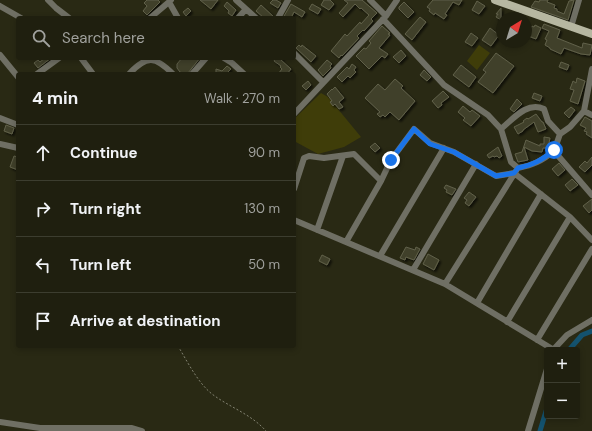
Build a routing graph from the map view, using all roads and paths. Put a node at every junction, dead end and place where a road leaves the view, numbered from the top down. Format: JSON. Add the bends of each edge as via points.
{"nodes":[{"id":1,"x":48,"y":0,"type":"edge"},
{"id":2,"x":236,"y":0,"type":"edge"},
{"id":3,"x":288,"y":0,"type":"edge"},
{"id":4,"x":370,"y":0,"type":"edge"},
{"id":5,"x":397,"y":0,"type":"edge"},
{"id":6,"x":495,"y":0,"type":"edge"},
{"id":7,"x":579,"y":0,"type":"edge"},
{"id":8,"x":170,"y":1,"type":"edge"},
{"id":9,"x":0,"y":6,"type":"edge"},
{"id":10,"x":246,"y":9,"type":"junction"},
{"id":11,"x":18,"y":16,"type":"edge"},
{"id":12,"x":66,"y":16,"type":"edge"},
{"id":13,"x":152,"y":16,"type":"edge"},
{"id":14,"x":177,"y":16,"type":"edge"},
{"id":15,"x":240,"y":16,"type":"edge"},
{"id":16,"x":254,"y":16,"type":"edge"},
{"id":17,"x":279,"y":16,"type":"edge"},
{"id":18,"x":384,"y":18,"type":"junction"},
{"id":19,"x":571,"y":27,"type":"junction"},
{"id":20,"x":592,"y":34,"type":"edge"},
{"id":21,"x":296,"y":55,"type":"edge"},
{"id":22,"x":0,"y":56,"type":"edge"},
{"id":23,"x":56,"y":60,"type":"edge"},
{"id":24,"x":82,"y":60,"type":"edge"},
{"id":25,"x":150,"y":60,"type":"edge"},
{"id":26,"x":150,"y":60,"type":"edge"},
{"id":27,"x":204,"y":60,"type":"edge"},
{"id":28,"x":227,"y":60,"type":"edge"},
{"id":29,"x":592,"y":69,"type":"edge"},
{"id":30,"x":40,"y":72,"type":"edge"},
{"id":31,"x":92,"y":72,"type":"edge"},
{"id":32,"x":131,"y":72,"type":"edge"},
{"id":33,"x":171,"y":72,"type":"edge"},
{"id":34,"x":194,"y":72,"type":"edge"},
{"id":35,"x":242,"y":72,"type":"edge"},
{"id":36,"x":16,"y":75,"type":"edge"},
{"id":37,"x":323,"y":82,"type":"junction"},
{"id":38,"x":584,"y":111,"type":"junction"},
{"id":39,"x":296,"y":112,"type":"edge"},
{"id":40,"x":592,"y":115,"type":"edge"},
{"id":41,"x":0,"y":118,"type":"edge"},
{"id":42,"x":16,"y":124,"type":"edge"},
{"id":43,"x":501,"y":130,"type":"junction"},
{"id":44,"x":560,"y":134,"type":"junction"},
{"id":45,"x":0,"y":144,"type":"edge"},
{"id":46,"x":16,"y":148,"type":"edge"},
{"id":47,"x":444,"y":148,"type":"junction"},
{"id":48,"x":554,"y":150,"type":"junction"},
{"id":49,"x":343,"y":156,"type":"junction"},
{"id":50,"x":476,"y":164,"type":"junction"},
{"id":51,"x":516,"y":170,"type":"junction"},
{"id":52,"x":381,"y":181,"type":"junction"},
{"id":53,"x":296,"y":183,"type":"edge"},
{"id":54,"x":541,"y":194,"type":"junction"},
{"id":55,"x":592,"y":195,"type":"edge"},
{"id":56,"x":570,"y":217,"type":"junction"},
{"id":57,"x":296,"y":221,"type":"edge"},
{"id":58,"x":317,"y":230,"type":"junction"},
{"id":59,"x":592,"y":240,"type":"edge"},
{"id":60,"x":346,"y":242,"type":"junction"},
{"id":61,"x":592,"y":249,"type":"edge"},
{"id":62,"x":380,"y":256,"type":"junction"},
{"id":63,"x":412,"y":270,"type":"junction"},
{"id":64,"x":445,"y":284,"type":"junction"},
{"id":65,"x":477,"y":303,"type":"junction"},
{"id":66,"x":592,"y":320,"type":"edge"},
{"id":67,"x":507,"y":322,"type":"junction"},
{"id":68,"x":538,"y":340,"type":"junction"},
{"id":69,"x":549,"y":347,"type":"edge"},
{"id":70,"x":557,"y":347,"type":"edge"},
{"id":71,"x":179,"y":348,"type":"edge"},
{"id":72,"x":544,"y":379,"type":"edge"},
{"id":73,"x":0,"y":422,"type":"edge"},
{"id":74,"x":142,"y":431,"type":"edge"},
{"id":75,"x":266,"y":431,"type":"edge"},
{"id":76,"x":528,"y":431,"type":"edge"}],
"edges":[{"from":1,"to":12,"type":"street"},
{"from":2,"to":10,"type":"street"},
{"from":3,"to":17,"type":"street"},
{"from":4,"to":18,"type":"street"},
{"from":5,"to":18,"type":"street"},
{"from":6,"to":19,"type":"main road"},
{"from":7,"to":19,"type":"street"},
{"from":8,"to":13,"type":"street"},
{"from":8,"to":14,"type":"street"},
{"from":9,"to":11,"type":"street"},
{"from":10,"to":15,"type":"street"},
{"from":10,"to":16,"type":"street"},
{"from":18,"to":37,"type":"street"},
{"from":18,"to":43,"type":"street","via":[[444,85],[488,115]]},
{"from":19,"to":20,"type":"main road"},
{"from":21,"to":37,"type":"street"},
{"from":22,"to":36,"type":"street"},
{"from":23,"to":30,"type":"street"},
{"from":24,"to":31,"type":"street"},
{"from":25,"to":33,"type":"street","via":[[158,61]]},
{"from":26,"to":32,"type":"street","via":[[142,62]]},
{"from":27,"to":34,"type":"street"},
{"from":28,"to":35,"type":"street"},
{"from":29,"to":38,"type":"street"},
{"from":37,"to":39,"type":"street"},
{"from":38,"to":40,"type":"street"},
{"from":38,"to":44,"type":"street"},
{"from":41,"to":42,"type":"street"},
{"from":43,"to":44,"type":"street","via":[[527,107],[537,106],[544,109],[548,121]]},
{"from":43,"to":51,"type":"street"},
{"from":44,"to":48,"type":"street"},
{"from":45,"to":46,"type":"street"},
{"from":47,"to":50,"type":"street"},
{"from":47,"to":52,"type":"street","via":[[430,144],[414,129],[391,160]]},
{"from":47,"to":62,"type":"street"},
{"from":48,"to":51,"type":"street","via":[[542,161]]},
{"from":48,"to":55,"type":"street"},
{"from":49,"to":52,"type":"street","via":[[354,154]]},
{"from":49,"to":53,"type":"street","via":[[304,158]]},
{"from":49,"to":58,"type":"street"},
{"from":50,"to":51,"type":"street","via":[[496,176]]},
{"from":50,"to":63,"type":"street"},
{"from":51,"to":54,"type":"street"},
{"from":51,"to":64,"type":"street"},
{"from":52,"to":60,"type":"street"},
{"from":54,"to":56,"type":"street"},
{"from":54,"to":65,"type":"street"},
{"from":56,"to":59,"type":"street"},
{"from":56,"to":67,"type":"street"},
{"from":57,"to":58,"type":"street"},
{"from":58,"to":60,"type":"street"},
{"from":60,"to":62,"type":"street"},
{"from":61,"to":68,"type":"street"},
{"from":62,"to":63,"type":"street"},
{"from":63,"to":64,"type":"street"},
{"from":64,"to":65,"type":"street"},
{"from":65,"to":67,"type":"street"},
{"from":66,"to":70,"type":"street","via":[[567,335]]},
{"from":67,"to":68,"type":"street"},
{"from":68,"to":69,"type":"street"},
{"from":71,"to":75,"type":"path","via":[[213,395],[259,423]]},
{"from":72,"to":76,"type":"street"},
{"from":73,"to":74,"type":"street","via":[[40,428],[132,428]]}]}
